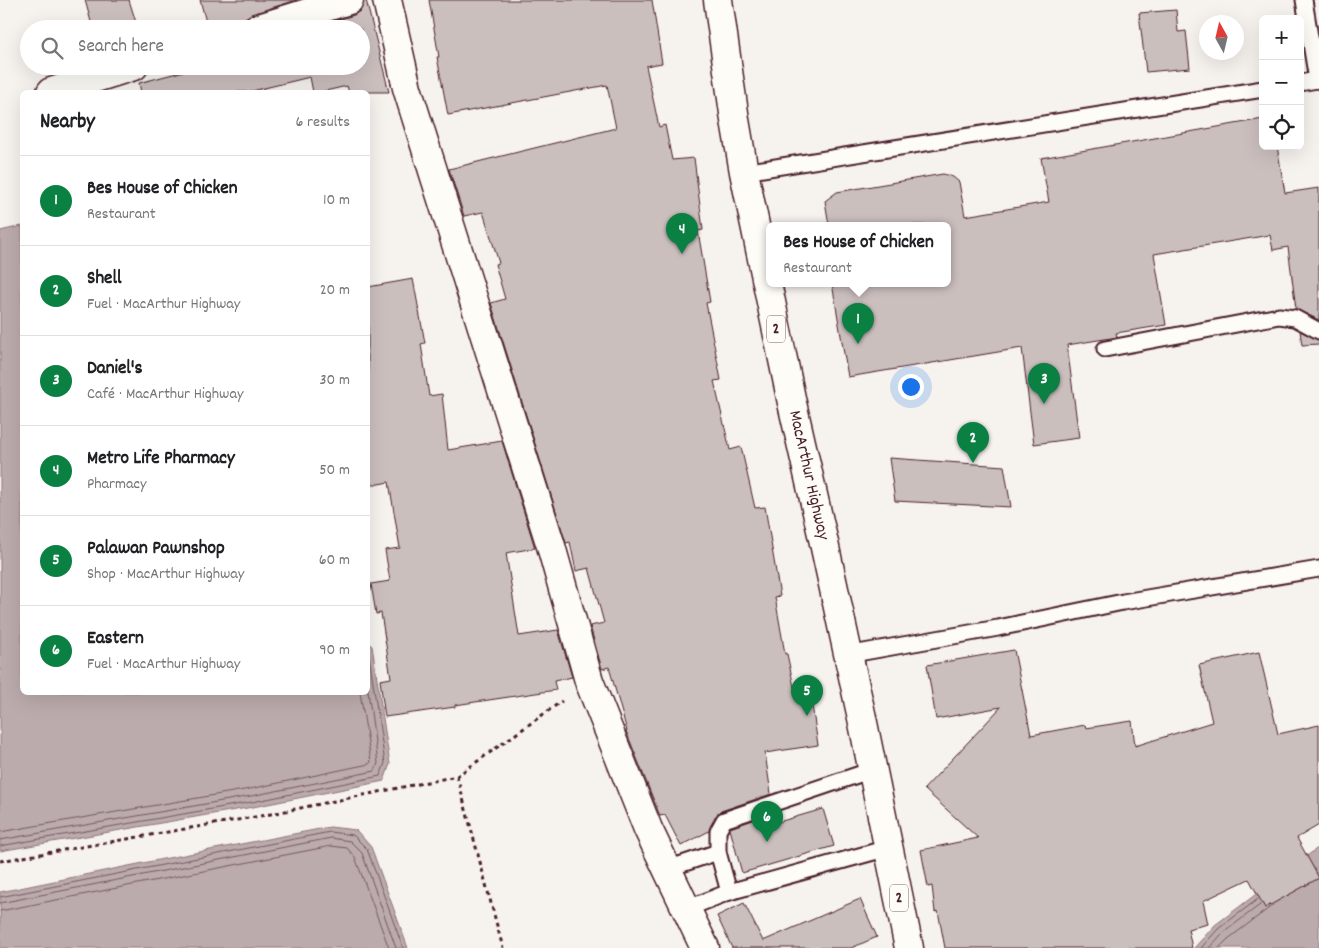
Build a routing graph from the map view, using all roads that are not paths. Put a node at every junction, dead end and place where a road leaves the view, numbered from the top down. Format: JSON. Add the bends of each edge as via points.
{"nodes":[{"id":1,"x":349,"y":0,"type":"edge"},
{"id":2,"x":387,"y":0,"type":"edge"},
{"id":3,"x":718,"y":0,"type":"edge"},
{"id":4,"x":1304,"y":0,"type":"edge"},
{"id":5,"x":285,"y":20,"type":"edge"},
{"id":6,"x":119,"y":75,"type":"edge"},
{"id":7,"x":1318,"y":80,"type":"edge"},
{"id":8,"x":1304,"y":82,"type":"edge"},
{"id":9,"x":102,"y":85,"type":"edge"},
{"id":10,"x":66,"y":90,"type":"edge"},
{"id":11,"x":1259,"y":90,"type":"edge"},
{"id":12,"x":744,"y":172,"type":"junction"},
{"id":13,"x":766,"y":278,"type":"edge"},
{"id":14,"x":768,"y":287,"type":"edge"},
{"id":15,"x":1319,"y":331,"type":"edge"},
{"id":16,"x":1105,"y":349,"type":"dead end"},
{"id":17,"x":1319,"y":569,"type":"edge"},
{"id":18,"x":848,"y":655,"type":"junction"},
{"id":19,"x":872,"y":770,"type":"junction"},
{"id":20,"x":888,"y":848,"type":"junction"},
{"id":21,"x":718,"y":852,"type":"junction"},
{"id":22,"x":667,"y":870,"type":"junction"},
{"id":23,"x":729,"y":892,"type":"junction"},
{"id":24,"x":686,"y":909,"type":"junction"},
{"id":25,"x":705,"y":948,"type":"edge"},
{"id":26,"x":909,"y":948,"type":"edge"}],
"edges":[{"from":1,"to":5,"type":"main road"},
{"from":2,"to":22,"type":"main road","via":[[407,88],[551,546],[589,681]]},
{"from":3,"to":12,"type":"main road","name":"MacArthur Highway","number":"2"},
{"from":4,"to":7,"type":"lane"},
{"from":6,"to":9,"type":"main road"},
{"from":7,"to":8,"type":"lane"},
{"from":9,"to":10,"type":"main road"},
{"from":11,"to":12,"type":"lane"},
{"from":12,"to":13,"type":"main road","name":"MacArthur Highway","number":"2"},
{"from":14,"to":18,"type":"main road","name":"MacArthur Highway","number":"2"},
{"from":15,"to":16,"type":"lane","via":[[1295,318],[1280,316]]},
{"from":17,"to":18,"type":"lane","via":[[1123,602]]},
{"from":18,"to":19,"type":"main road","name":"MacArthur Highway","number":"2"},
{"from":19,"to":20,"type":"main road","name":"MacArthur Highway","number":"2"},
{"from":19,"to":21,"type":"lane","via":[[724,820],[718,831]]},
{"from":20,"to":23,"type":"lane"},
{"from":20,"to":26,"type":"main road","name":"MacArthur Highway","number":"2"},
{"from":21,"to":22,"type":"lane"},
{"from":21,"to":23,"type":"lane"},
{"from":22,"to":24,"type":"main road"},
{"from":23,"to":24,"type":"lane"},
{"from":24,"to":25,"type":"main road"}]}
